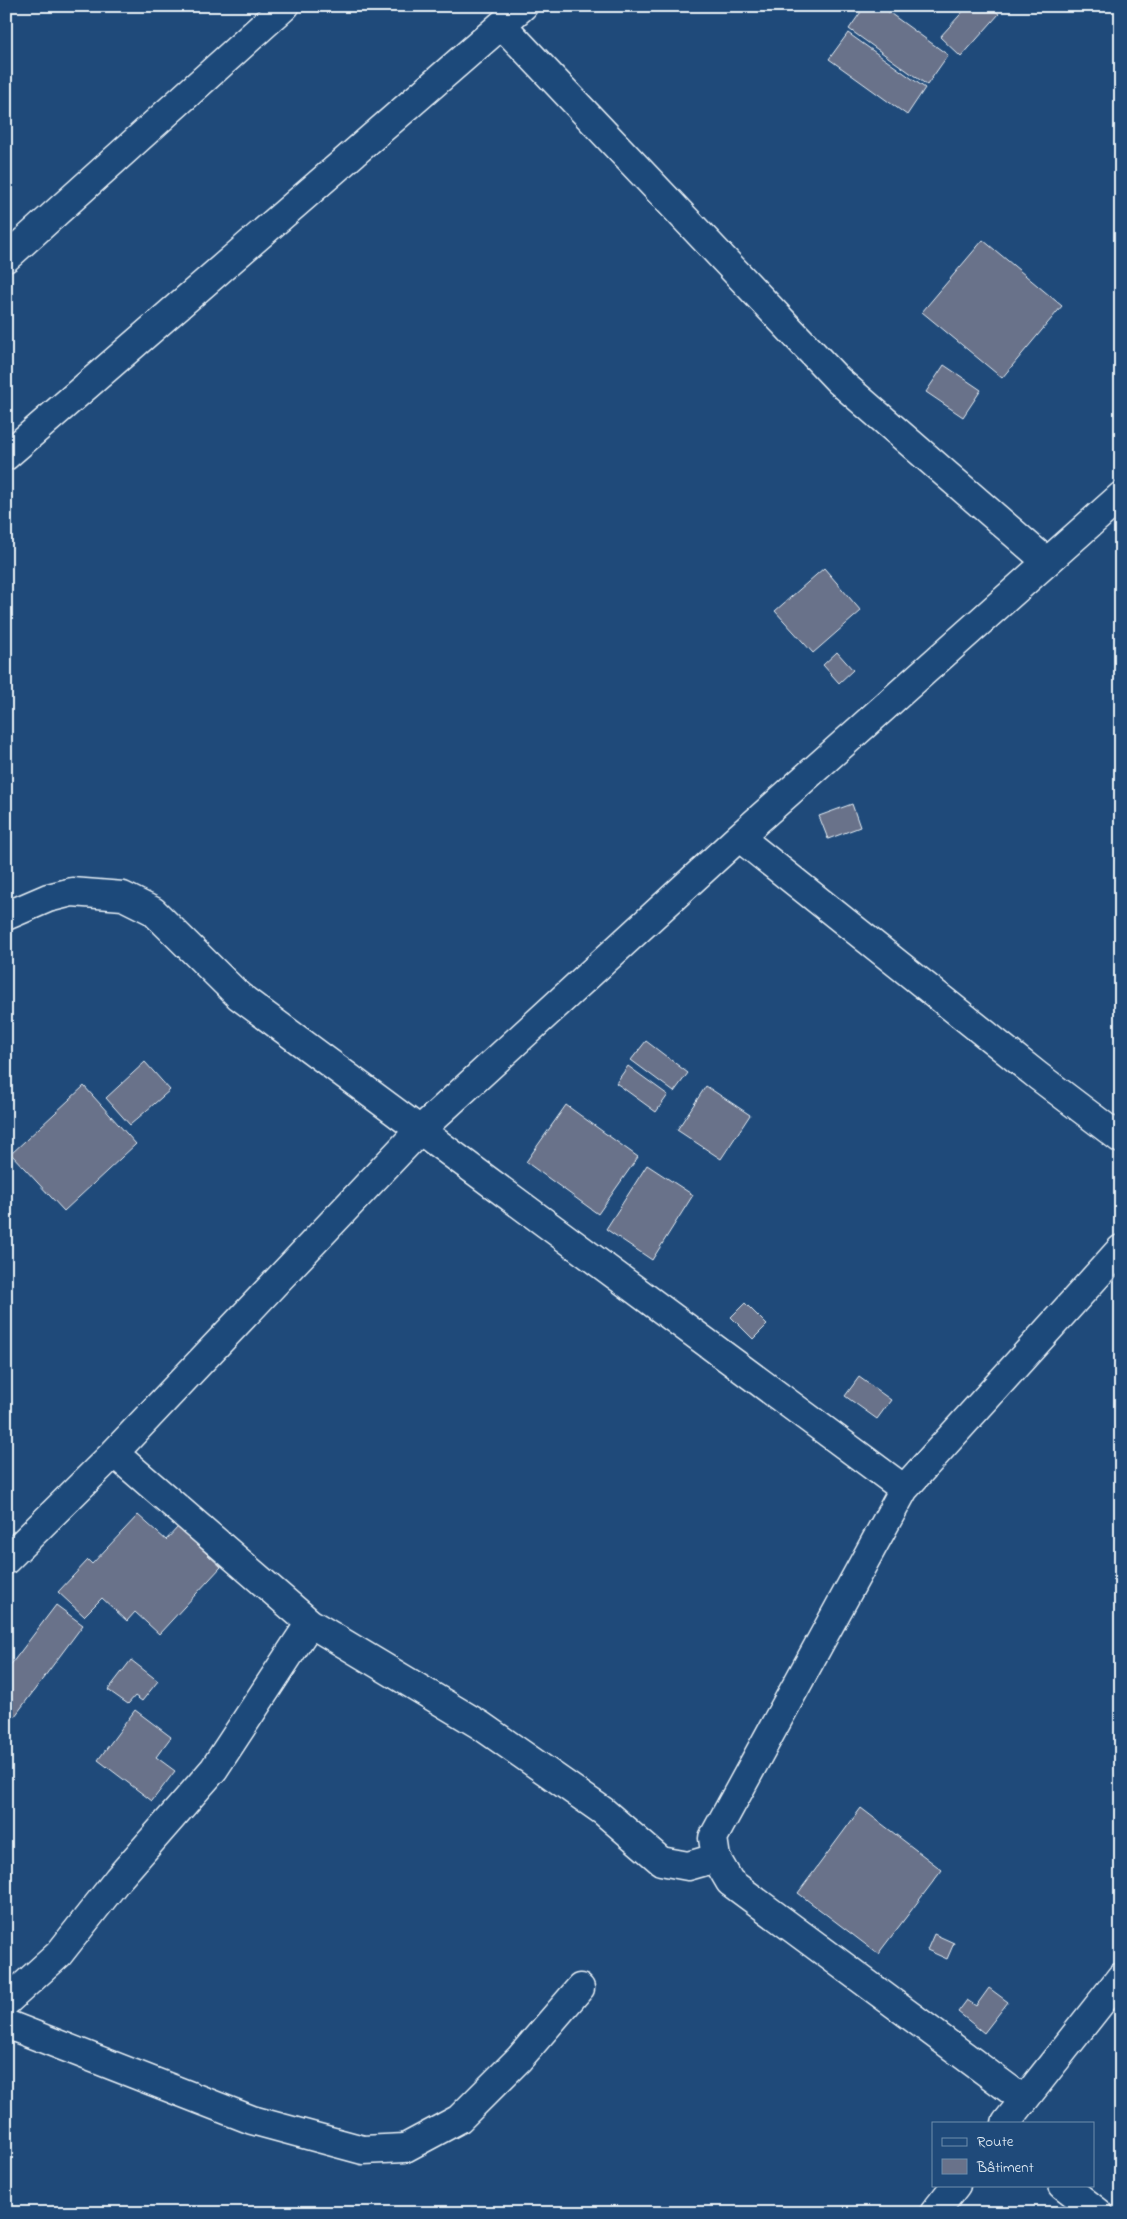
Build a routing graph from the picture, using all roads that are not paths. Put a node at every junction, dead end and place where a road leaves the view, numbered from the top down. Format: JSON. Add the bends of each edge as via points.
{"nodes":[{"id":1,"x":285,"y":6,"type":"edge"},
{"id":2,"x":524,"y":6,"type":"edge"},
{"id":3,"x":502,"y":25,"type":"junction"},
{"id":4,"x":6,"y":258,"type":"edge"},
{"id":5,"x":6,"y":456,"type":"edge"},
{"id":6,"x":1121,"y":496,"type":"edge"},
{"id":7,"x":1047,"y":562,"type":"junction"},
{"id":8,"x":739,"y":837,"type":"junction"},
{"id":9,"x":6,"y":916,"type":"edge"},
{"id":10,"x":419,"y":1131,"type":"junction"},
{"id":11,"x":1121,"y":1139,"type":"edge"},
{"id":12,"x":1121,"y":1249,"type":"edge"},
{"id":13,"x":114,"y":1453,"type":"junction"},
{"id":14,"x":904,"y":1489,"type":"junction"},
{"id":15,"x":6,"y":1560,"type":"edge"},
{"id":16,"x":310,"y":1623,"type":"junction"},
{"id":17,"x":716,"y":1858,"type":"junction"},
{"id":18,"x":1121,"y":1978,"type":"edge"},
{"id":19,"x":580,"y":1988,"type":"dead end"},
{"id":20,"x":6,"y":2002,"type":"edge"},
{"id":21,"x":6,"y":2024,"type":"edge"},
{"id":22,"x":1024,"y":2100,"type":"junction"},
{"id":23,"x":1007,"y":2122,"type":"edge"},
{"id":24,"x":955,"y":2186,"type":"edge"},
{"id":25,"x":1064,"y":2186,"type":"edge"},
{"id":26,"x":934,"y":2213,"type":"edge"},
{"id":27,"x":1099,"y":2213,"type":"edge"}],
"edges":[{"from":1,"to":4,"type":"main road"},
{"from":2,"to":3,"type":"main road"},
{"from":3,"to":5,"type":"main road"},
{"from":3,"to":7,"type":"main road","via":[[838,380]]},
{"from":6,"to":7,"type":"main road"},
{"from":7,"to":8,"type":"main road"},
{"from":8,"to":10,"type":"main road"},
{"from":8,"to":11,"type":"main road"},
{"from":9,"to":10,"type":"main road","via":[[48,898],[72,892],[130,899],[153,911],[239,996]]},
{"from":10,"to":13,"type":"main road"},
{"from":10,"to":14,"type":"main road"},
{"from":12,"to":14,"type":"main road"},
{"from":13,"to":15,"type":"main road"},
{"from":13,"to":16,"type":"main road"},
{"from":14,"to":17,"type":"main road","via":[[713,1838]]},
{"from":16,"to":17,"type":"main road","via":[[480,1725],[604,1811],[662,1861],[688,1866]]},
{"from":16,"to":20,"type":"main road","via":[[214,1769],[118,1879],[59,1954]]},
{"from":17,"to":22,"type":"main road","via":[[730,1882]]},
{"from":18,"to":22,"type":"main road"},
{"from":19,"to":21,"type":"main road","via":[[519,2059],[459,2119],[406,2148],[363,2150],[252,2120]]},
{"from":22,"to":23,"type":"main road"},
{"from":24,"to":26,"type":"main road"},
{"from":25,"to":27,"type":"main road"}]}
